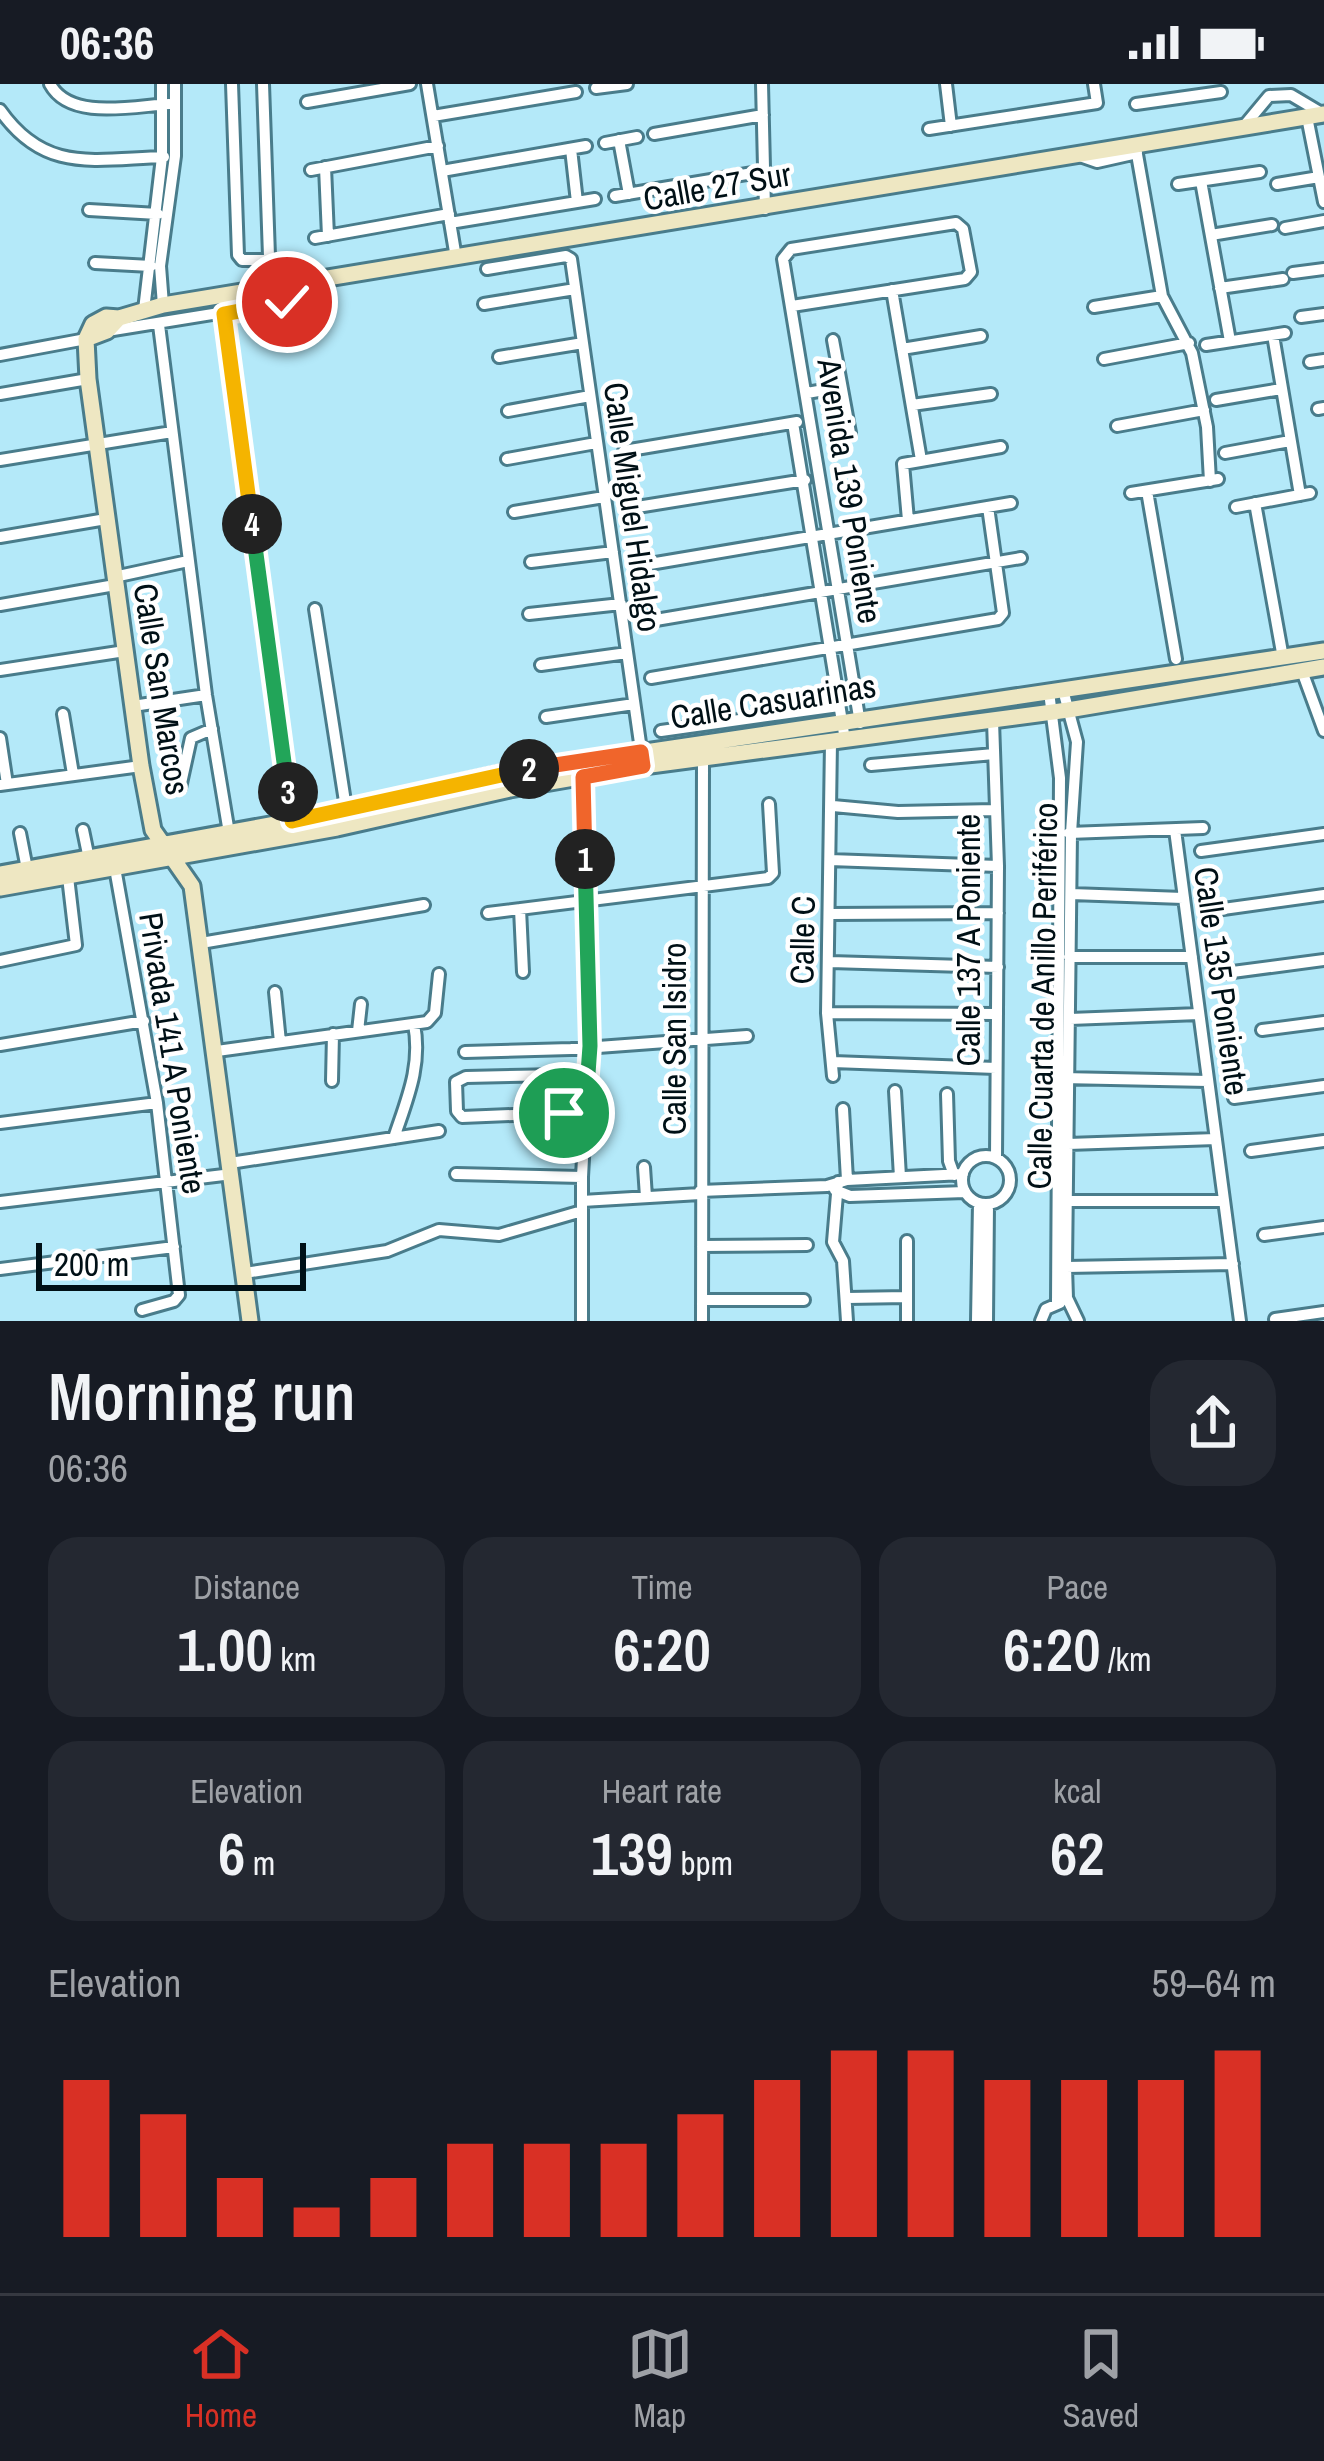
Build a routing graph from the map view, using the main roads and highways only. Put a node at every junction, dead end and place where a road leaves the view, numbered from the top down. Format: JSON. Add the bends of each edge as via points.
{"nodes":[{"id":1,"x":1318,"y":115,"type":"edge"},
{"id":2,"x":119,"y":318,"type":"junction"},
{"id":3,"x":86,"y":339,"type":"junction"},
{"id":4,"x":1324,"y":651,"type":"edge"},
{"id":5,"x":1324,"y":667,"type":"edge"},
{"id":6,"x":642,"y":759,"type":"junction"},
{"id":7,"x":170,"y":852,"type":"junction"},
{"id":8,"x":0,"y":874,"type":"edge"},
{"id":9,"x":0,"y":888,"type":"edge"},
{"id":10,"x":250,"y":1321,"type":"edge"}],
"edges":[{"from":1,"to":2,"type":"main road","name":"Calle 27 Sur"},
{"from":2,"to":3,"type":"main road","name":"Calle 27 Sur"},
{"from":2,"to":3,"type":"main road","name":"Calle 27 Sur","via":[[97,321]]},
{"from":3,"to":7,"type":"main road","name":"Calle San Marcos","via":[[141,766],[153,830]]},
{"from":4,"to":6,"type":"main road","name":"Calle Casuarinas","via":[[847,714]]},
{"from":5,"to":6,"type":"main road","name":"Calle Casuarinas","via":[[993,721]]},
{"from":6,"to":7,"type":"main road","name":"Calle Casuarinas","via":[[583,777]]},
{"from":6,"to":7,"type":"main road","name":"Calle Casuarinas","via":[[510,772]]},
{"from":7,"to":8,"type":"main road"},
{"from":7,"to":9,"type":"main road"},
{"from":7,"to":10,"type":"main road","name":"Calle San Marcos","via":[[193,886]]}]}
